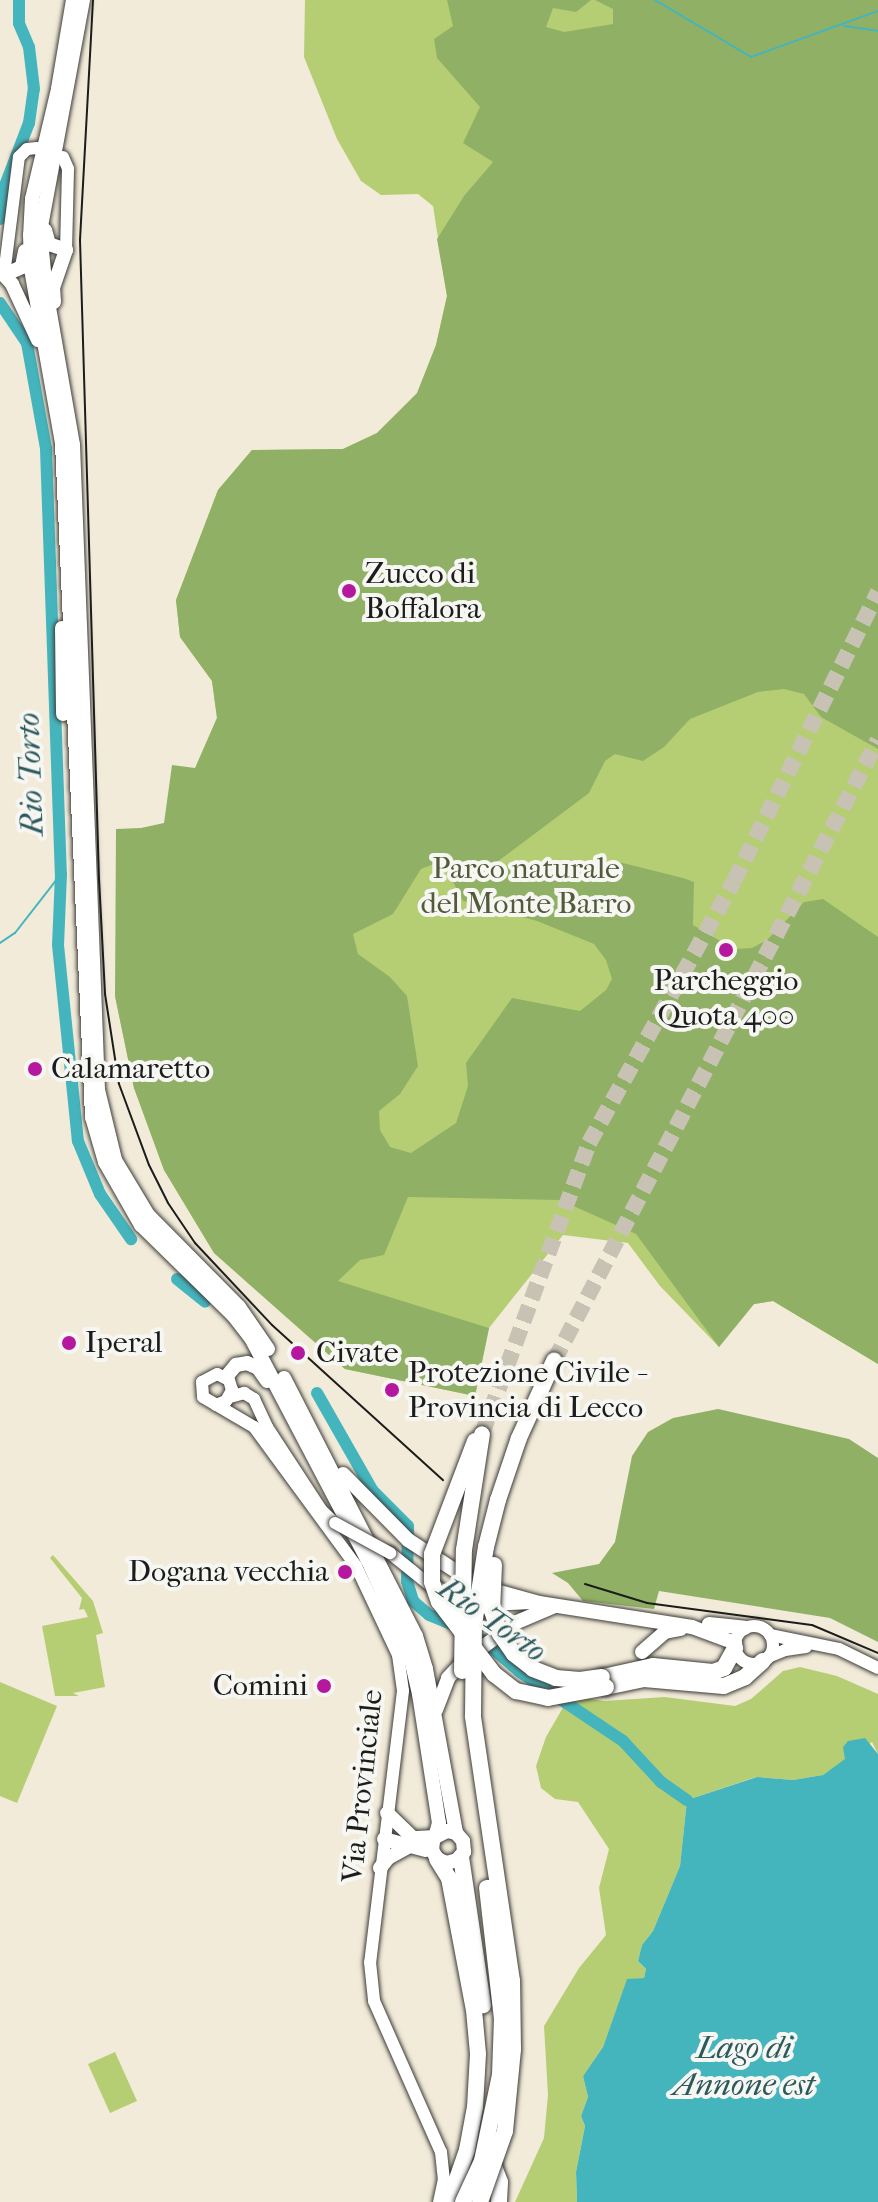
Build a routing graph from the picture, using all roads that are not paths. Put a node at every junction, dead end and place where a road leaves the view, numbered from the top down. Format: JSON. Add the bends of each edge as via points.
{"nodes":[{"id":1,"x":73,"y":0,"type":"edge"},
{"id":2,"x":83,"y":0,"type":"edge"},
{"id":3,"x":37,"y":148,"type":"dead end"},
{"id":4,"x":63,"y":157,"type":"dead end"},
{"id":5,"x":38,"y":201,"type":"junction"},
{"id":6,"x":66,"y":250,"type":"junction"},
{"id":7,"x":2,"y":275,"type":"edge"},
{"id":8,"x":55,"y":367,"type":"junction"},
{"id":9,"x":69,"y":576,"type":"junction"},
{"id":10,"x":63,"y":714,"type":"dead end"},
{"id":11,"x":554,"y":1361,"type":"tunnel mouth"},
{"id":12,"x":228,"y":1379,"type":"junction"},
{"id":13,"x":224,"y":1401,"type":"junction"},
{"id":14,"x":259,"y":1409,"type":"junction"},
{"id":15,"x":519,"y":1438,"type":"junction"},
{"id":16,"x":325,"y":1453,"type":"junction"},
{"id":17,"x":319,"y":1469,"type":"junction"},
{"id":18,"x":472,"y":1603,"type":"junction"},
{"id":19,"x":539,"y":1603,"type":"junction"},
{"id":20,"x":555,"y":1606,"type":"junction"},
{"id":21,"x":592,"y":1611,"type":"junction"},
{"id":22,"x":514,"y":1624,"type":"junction"},
{"id":23,"x":745,"y":1628,"type":"junction"},
{"id":24,"x":710,"y":1631,"type":"junction"},
{"id":25,"x":770,"y":1635,"type":"junction"},
{"id":26,"x":735,"y":1646,"type":"junction"},
{"id":27,"x":839,"y":1649,"type":"junction"},
{"id":28,"x":642,"y":1652,"type":"joint"},
{"id":29,"x":765,"y":1659,"type":"junction"},
{"id":30,"x":878,"y":1668,"type":"edge"},
{"id":31,"x":683,"y":1670,"type":"junction"},
{"id":32,"x":604,"y":1682,"type":"junction"},
{"id":33,"x":435,"y":1715,"type":"junction"},
{"id":34,"x":387,"y":1813,"type":"junction"},
{"id":35,"x":456,"y":1833,"type":"junction"},
{"id":36,"x":435,"y":1837,"type":"junction"},
{"id":37,"x":384,"y":1839,"type":"junction"},
{"id":38,"x":407,"y":1840,"type":"junction"},
{"id":39,"x":436,"y":1856,"type":"junction"},
{"id":40,"x":461,"y":1857,"type":"junction"},
{"id":41,"x":380,"y":1868,"type":"junction"},
{"id":42,"x":439,"y":2202,"type":"edge"},
{"id":43,"x":449,"y":2202,"type":"edge"},
{"id":44,"x":463,"y":2202,"type":"edge"},
{"id":45,"x":480,"y":2202,"type":"edge"},
{"id":46,"x":499,"y":2202,"type":"edge"}],
"edges":[{"from":1,"to":5,"type":"main road"},
{"from":2,"to":5,"type":"main road"},
{"from":3,"to":7,"type":"street","via":[[19,157]]},
{"from":4,"to":6,"type":"street","via":[[68,169]]},
{"from":5,"to":6,"type":"main road","via":[[49,244]]},
{"from":5,"to":7,"type":"main road","via":[[22,267]]},
{"from":5,"to":8,"type":"main road","via":[[31,269]]},
{"from":6,"to":8,"type":"main road","via":[[52,295]]},
{"from":7,"to":8,"type":"main road"},
{"from":8,"to":9,"type":"main road"},
{"from":8,"to":16,"type":"main road","via":[[73,445],[98,1090],[105,1129],[115,1160],[148,1215],[259,1332]]},
{"from":9,"to":10,"type":"main road","via":[[61,634]]},
{"from":9,"to":17,"type":"main road","via":[[89,1090],[96,1132],[105,1162],[141,1225],[251,1338]]},
{"from":11,"to":15,"type":"highway","bridge":true},
{"from":12,"to":13,"type":"street"},
{"from":12,"to":13,"type":"street","via":[[212,1374],[202,1384],[204,1398]]},
{"from":12,"to":14,"type":"street","via":[[252,1389]]},
{"from":12,"to":17,"type":"main road","via":[[240,1363],[256,1366]]},
{"from":13,"to":14,"type":"street","via":[[239,1393],[250,1395]]},
{"from":13,"to":34,"type":"street","name":"Via Provinciale","via":[[254,1427],[345,1550],[398,1655],[403,1691]]},
{"from":14,"to":18,"type":"street","bridge":true,"via":[[317,1504],[335,1523],[390,1553],[427,1583]]},
{"from":15,"to":32,"type":"highway","bridge":true,"via":[[491,1582],[495,1622],[511,1650],[537,1671]]},
{"from":15,"to":45,"type":"highway","bridge":true,"via":[[486,1547],[472,1671],[475,1727],[512,1981],[509,2112]]},
{"from":16,"to":19,"type":"main road","via":[[349,1484],[408,1540],[462,1575]]},
{"from":16,"to":33,"type":"main road","via":[[416,1636]]},
{"from":17,"to":36,"type":"main road","via":[[410,1655],[439,1823]]},
{"from":18,"to":19,"type":"street"},
{"from":18,"to":22,"type":"street"},
{"from":19,"to":20,"type":"main road"},
{"from":20,"to":21,"type":"main road"},
{"from":20,"to":22,"type":"main road"},
{"from":21,"to":23,"type":"main road"},
{"from":21,"to":24,"type":"main road"},
{"from":22,"to":33,"type":"main road","bridge":true,"via":[[456,1669],[441,1692]]},
{"from":23,"to":25,"type":"street","via":[[761,1628]]},
{"from":23,"to":26,"type":"street"},
{"from":24,"to":26,"type":"main road"},
{"from":24,"to":28,"type":"main road","via":[[672,1629]]},
{"from":25,"to":27,"type":"street"},
{"from":25,"to":29,"type":"street","via":[[772,1646]]},
{"from":26,"to":29,"type":"street","via":[[746,1662]]},
{"from":26,"to":31,"type":"highway","via":[[724,1668]]},
{"from":27,"to":29,"type":"street","via":[[796,1647]]},
{"from":27,"to":30,"type":"street"},
{"from":28,"to":31,"type":"highway"},
{"from":29,"to":32,"type":"highway","via":[[745,1677],[724,1686],[644,1679]]},
{"from":31,"to":32,"type":"highway","via":[[653,1666]]},
{"from":32,"to":44,"type":"highway","bridge":true,"via":[[548,1698],[516,1691],[494,1674],[439,1602],[432,1582],[432,1554],[470,1447],[482,1434],[464,1550],[462,1656],[467,1754],[497,1972],[501,2061],[489,2135]]},
{"from":33,"to":35,"type":"main road"},
{"from":34,"to":37,"type":"street","name":"Via Provinciale"},
{"from":34,"to":38,"type":"main road"},
{"from":35,"to":36,"type":"main road"},
{"from":35,"to":40,"type":"main road","via":[[464,1847]]},
{"from":36,"to":38,"type":"main road"},
{"from":36,"to":39,"type":"main road"},
{"from":37,"to":38,"type":"main road"},
{"from":37,"to":41,"type":"street","name":"Via Provinciale"},
{"from":38,"to":39,"type":"main road"},
{"from":38,"to":41,"type":"main road"},
{"from":39,"to":40,"type":"main road","via":[[447,1863]]},
{"from":39,"to":43,"type":"highway","via":[[449,1878],[478,2054],[467,2150]]},
{"from":40,"to":46,"type":"highway","via":[[485,2022],[483,2130],[500,2182]]},
{"from":41,"to":42,"type":"street","name":"Via Provinciale","via":[[370,1962],[374,2001],[441,2152],[444,2179]]}]}
